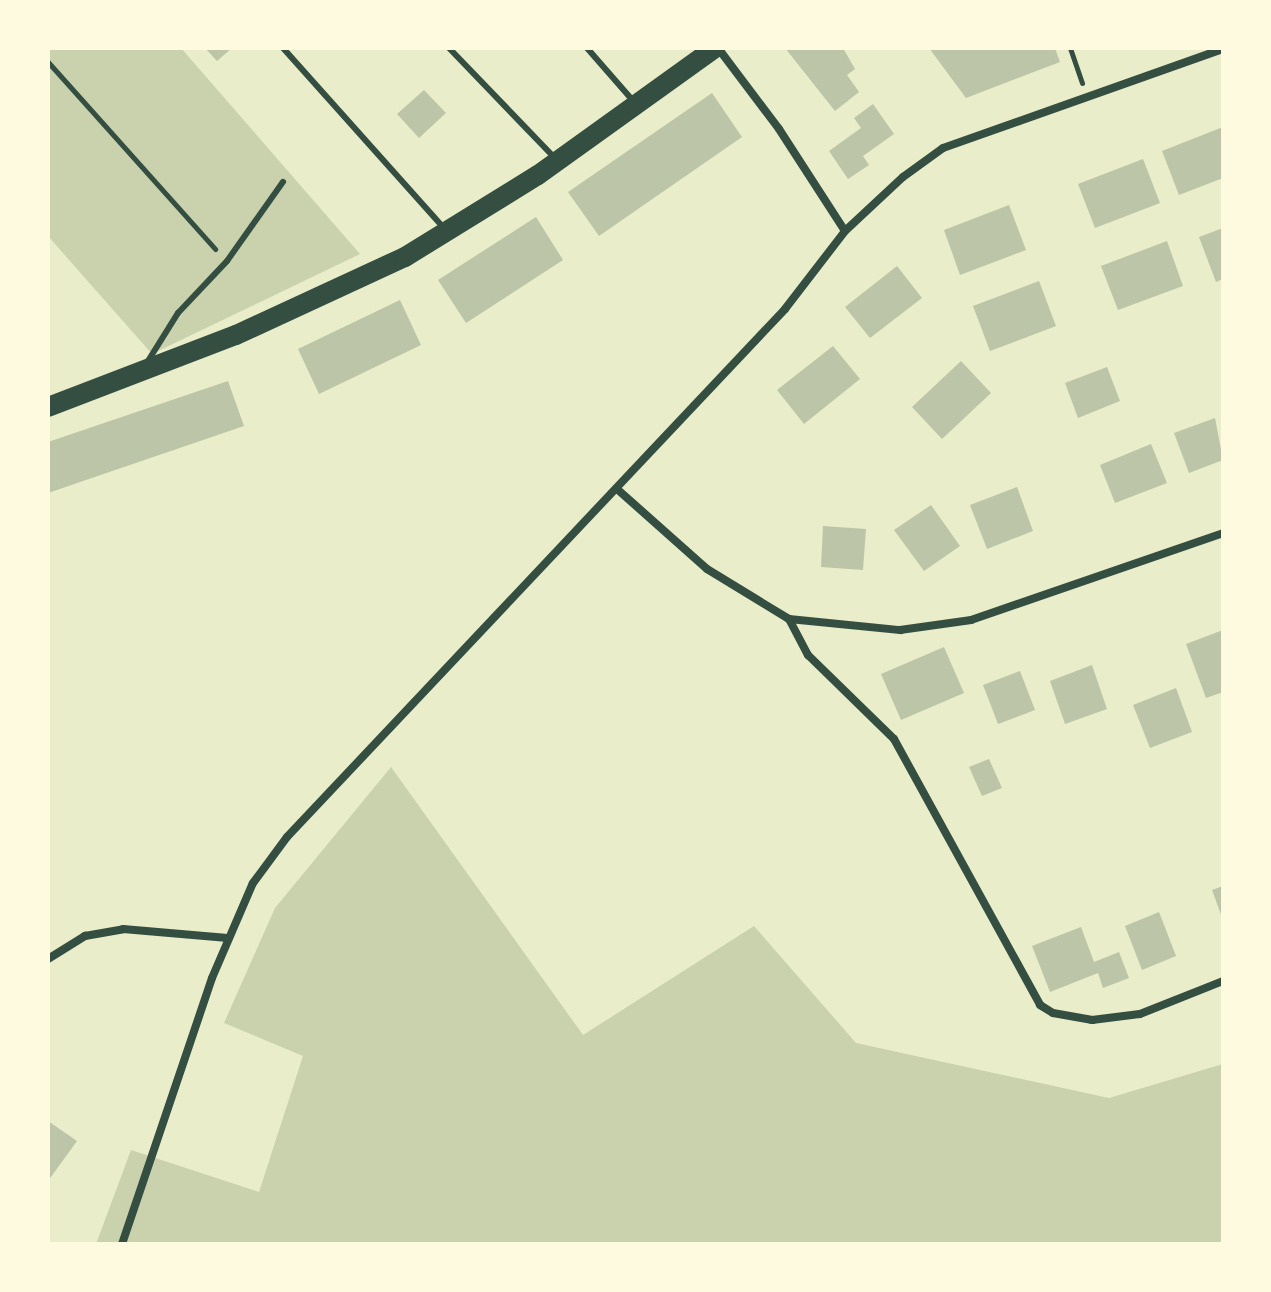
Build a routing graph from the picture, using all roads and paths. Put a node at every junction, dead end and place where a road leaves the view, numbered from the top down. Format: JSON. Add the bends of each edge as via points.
{"nodes":[{"id":1,"x":283,"y":48,"type":"edge"},
{"id":2,"x":449,"y":48,"type":"edge"},
{"id":3,"x":587,"y":48,"type":"edge"},
{"id":4,"x":716,"y":48,"type":"edge"},
{"id":5,"x":1070,"y":48,"type":"edge"},
{"id":6,"x":1223,"y":49,"type":"edge"},
{"id":7,"x":48,"y":62,"type":"edge"},
{"id":8,"x":1086,"y":95,"type":"junction"},
{"id":9,"x":637,"y":105,"type":"junction"},
{"id":10,"x":558,"y":161,"type":"junction"},
{"id":11,"x":283,"y":182,"type":"dead end"},
{"id":12,"x":447,"y":231,"type":"junction"},
{"id":13,"x":845,"y":231,"type":"junction"},
{"id":14,"x":227,"y":261,"type":"junction"},
{"id":15,"x":139,"y":375,"type":"junction"},
{"id":16,"x":48,"y":407,"type":"edge"},
{"id":17,"x":617,"y":489,"type":"junction"},
{"id":18,"x":1223,"y":533,"type":"edge"},
{"id":19,"x":789,"y":619,"type":"junction"},
{"id":20,"x":228,"y":938,"type":"junction"},
{"id":21,"x":48,"y":959,"type":"edge"},
{"id":22,"x":1223,"y":981,"type":"edge"},
{"id":23,"x":122,"y":1244,"type":"edge"}],
"edges":[{"from":1,"to":12,"type":"lane"},
{"from":2,"to":10,"type":"lane"},
{"from":3,"to":9,"type":"lane"},
{"from":4,"to":9,"type":"main road"},
{"from":4,"to":13,"type":"street","via":[[779,129]]},
{"from":5,"to":8,"type":"path"},
{"from":6,"to":8,"type":"street"},
{"from":7,"to":14,"type":"path"},
{"from":8,"to":13,"type":"street","via":[[943,148]]},
{"from":9,"to":10,"type":"main road"},
{"from":10,"to":12,"type":"main road"},
{"from":11,"to":14,"type":"lane"},
{"from":12,"to":15,"type":"main road","via":[[319,299]]},
{"from":13,"to":17,"type":"street","via":[[785,309]]},
{"from":14,"to":15,"type":"lane","via":[[178,313]]},
{"from":15,"to":16,"type":"main road"},
{"from":17,"to":19,"type":"street","via":[[707,569]]},
{"from":17,"to":20,"type":"street","via":[[287,837],[253,883]]},
{"from":18,"to":19,"type":"street","via":[[1094,580],[935,628]]},
{"from":19,"to":22,"type":"street","via":[[808,655],[894,739],[1040,1005],[1053,1013],[1092,1020],[1140,1014]]},
{"from":20,"to":21,"type":"street","via":[[123,929],[85,936]]},
{"from":20,"to":23,"type":"street"}]}
